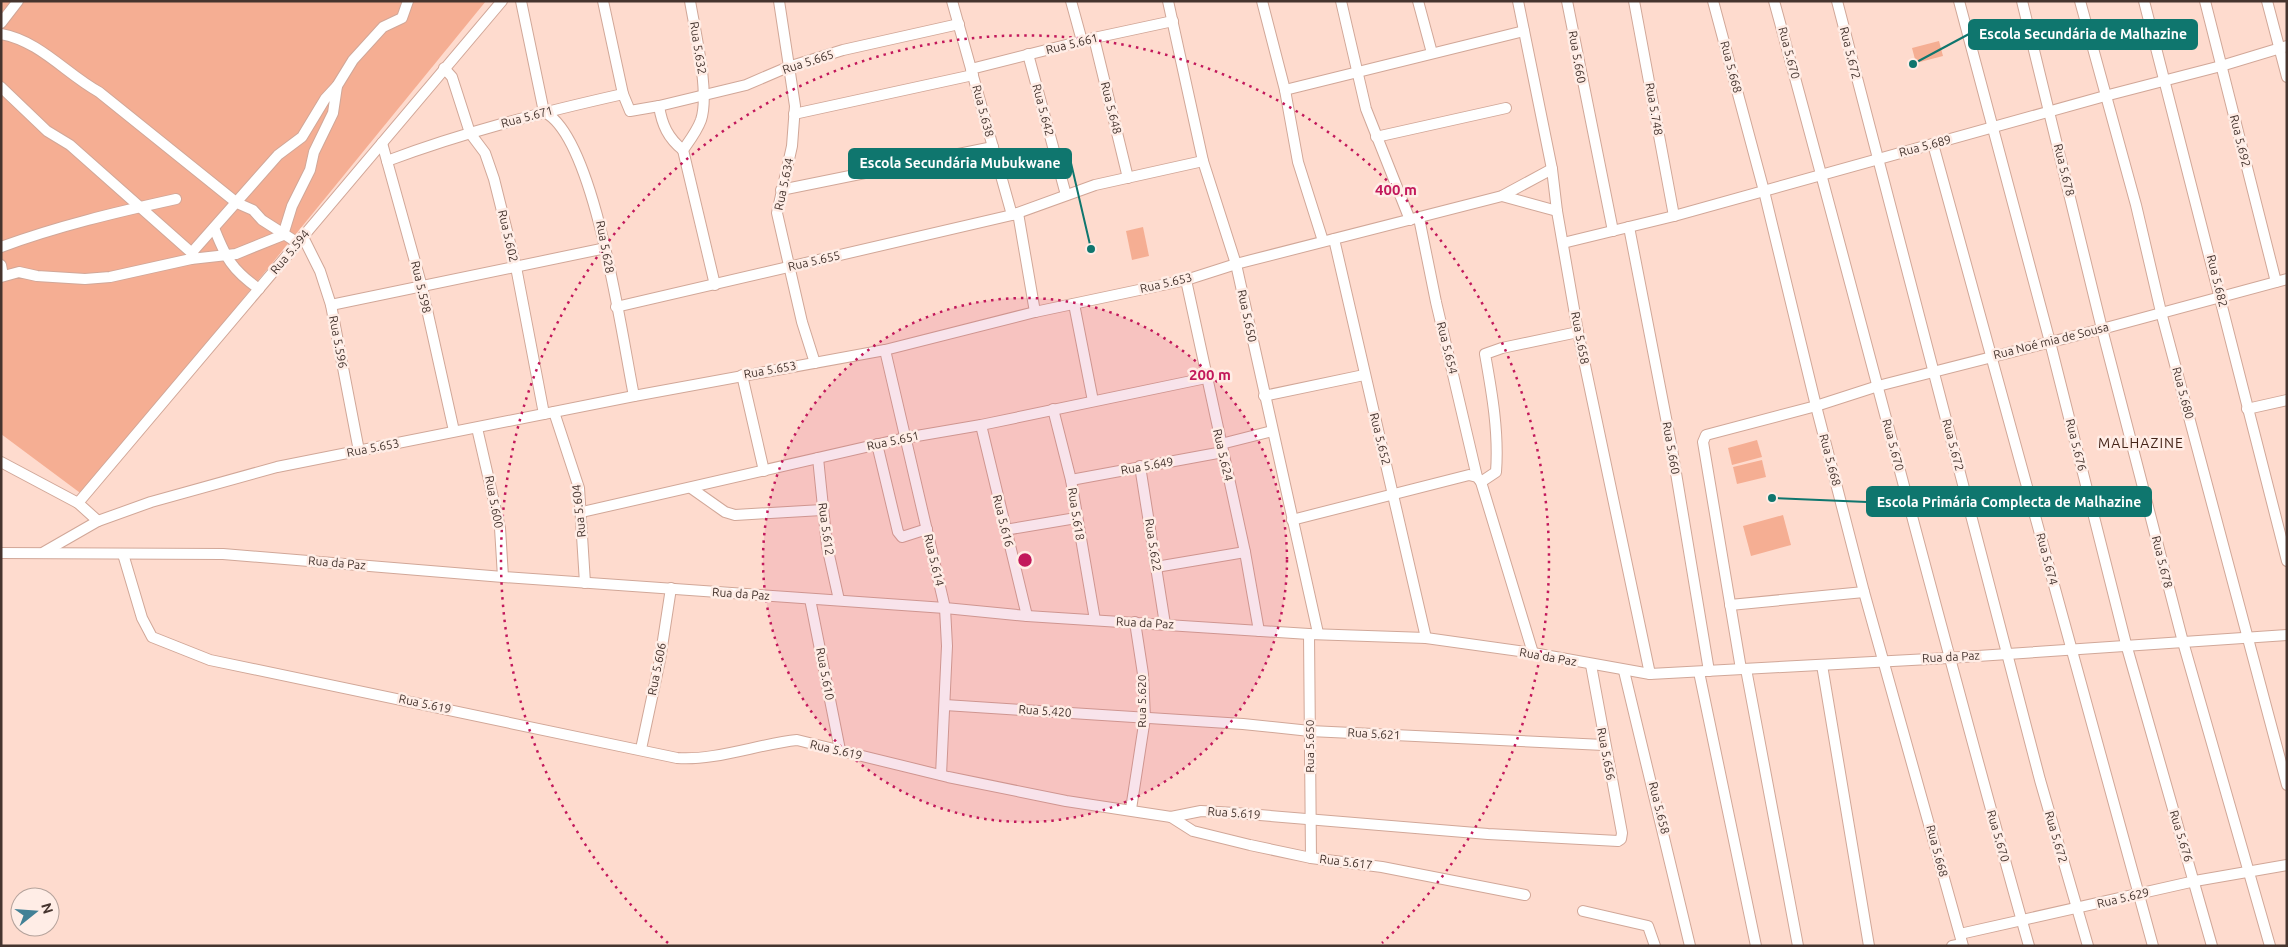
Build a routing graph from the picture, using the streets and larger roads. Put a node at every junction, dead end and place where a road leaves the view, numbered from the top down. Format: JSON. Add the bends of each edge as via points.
{"nodes":[{"id":1,"x":18,"y":1,"type":"edge"},
{"id":2,"x":408,"y":1,"type":"edge"},
{"id":3,"x":502,"y":1,"type":"edge"},
{"id":4,"x":521,"y":1,"type":"edge"},
{"id":5,"x":603,"y":1,"type":"edge"},
{"id":6,"x":690,"y":1,"type":"edge"},
{"id":7,"x":779,"y":1,"type":"edge"},
{"id":8,"x":952,"y":1,"type":"edge"},
{"id":9,"x":1071,"y":1,"type":"edge"},
{"id":10,"x":1168,"y":1,"type":"edge"},
{"id":11,"x":1262,"y":1,"type":"edge"},
{"id":12,"x":1341,"y":1,"type":"edge"},
{"id":13,"x":1418,"y":1,"type":"edge"},
{"id":14,"x":1518,"y":1,"type":"edge"},
{"id":15,"x":1567,"y":1,"type":"edge"},
{"id":16,"x":1634,"y":1,"type":"edge"},
{"id":17,"x":1714,"y":1,"type":"edge"},
{"id":18,"x":1774,"y":1,"type":"edge"},
{"id":19,"x":1837,"y":1,"type":"edge"},
{"id":20,"x":1959,"y":1,"type":"edge"},
{"id":21,"x":2022,"y":1,"type":"edge"},
{"id":22,"x":2080,"y":1,"type":"edge"},
{"id":23,"x":2144,"y":1,"type":"edge"},
{"id":24,"x":2204,"y":1,"type":"edge"},
{"id":25,"x":2267,"y":1,"type":"edge"},
{"id":26,"x":1174,"y":21,"type":"junction"},
{"id":27,"x":1,"y":23,"type":"edge"},
{"id":28,"x":959,"y":24,"type":"junction"},
{"id":29,"x":1524,"y":31,"type":"junction"},
{"id":30,"x":1,"y":34,"type":"edge"},
{"id":31,"x":1094,"y":38,"type":"junction"},
{"id":32,"x":1082,"y":41,"type":"junction"},
{"id":33,"x":2283,"y":46,"type":"edge"},
{"id":34,"x":1432,"y":53,"type":"junction"},
{"id":35,"x":1028,"y":54,"type":"junction"},
{"id":36,"x":2221,"y":66,"type":"junction"},
{"id":37,"x":444,"y":68,"type":"junction"},
{"id":38,"x":788,"y":68,"type":"junction"},
{"id":39,"x":1358,"y":71,"type":"junction"},
{"id":40,"x":972,"y":72,"type":"junction"},
{"id":41,"x":2287,"y":77,"type":"edge"},
{"id":42,"x":2166,"y":80,"type":"junction"},
{"id":43,"x":337,"y":86,"type":"junction"},
{"id":44,"x":1,"y":87,"type":"edge"},
{"id":45,"x":1285,"y":90,"type":"junction"},
{"id":46,"x":623,"y":94,"type":"junction"},
{"id":47,"x":702,"y":96,"type":"junction"},
{"id":48,"x":2105,"y":96,"type":"junction"},
{"id":49,"x":659,"y":106,"type":"junction"},
{"id":50,"x":1506,"y":108,"type":"dead end"},
{"id":51,"x":544,"y":112,"type":"junction"},
{"id":52,"x":2050,"y":113,"type":"junction"},
{"id":53,"x":794,"y":114,"type":"junction"},
{"id":54,"x":1991,"y":128,"type":"junction"},
{"id":55,"x":470,"y":132,"type":"junction"},
{"id":56,"x":1376,"y":137,"type":"junction"},
{"id":57,"x":382,"y":143,"type":"junction"},
{"id":58,"x":1933,"y":144,"type":"junction"},
{"id":59,"x":993,"y":147,"type":"junction"},
{"id":60,"x":683,"y":150,"type":"junction"},
{"id":61,"x":1878,"y":159,"type":"junction"},
{"id":62,"x":387,"y":161,"type":"junction"},
{"id":63,"x":1203,"y":161,"type":"junction"},
{"id":64,"x":1552,"y":169,"type":"junction"},
{"id":65,"x":1822,"y":175,"type":"junction"},
{"id":66,"x":1128,"y":178,"type":"junction"},
{"id":67,"x":781,"y":190,"type":"junction"},
{"id":68,"x":1764,"y":191,"type":"junction"},
{"id":69,"x":1066,"y":195,"type":"junction"},
{"id":70,"x":1502,"y":196,"type":"junction"},
{"id":71,"x":176,"y":199,"type":"dead end"},
{"id":72,"x":237,"y":203,"type":"junction"},
{"id":73,"x":140,"y":207,"type":"junction"},
{"id":74,"x":1557,"y":211,"type":"junction"},
{"id":75,"x":1015,"y":214,"type":"junction"},
{"id":76,"x":1674,"y":216,"type":"junction"},
{"id":77,"x":1414,"y":219,"type":"junction"},
{"id":78,"x":1629,"y":227,"type":"junction"},
{"id":79,"x":214,"y":228,"type":"junction"},
{"id":80,"x":1613,"y":230,"type":"junction"},
{"id":81,"x":283,"y":235,"type":"junction"},
{"id":82,"x":300,"y":240,"type":"junction"},
{"id":83,"x":1329,"y":240,"type":"junction"},
{"id":84,"x":1562,"y":242,"type":"junction"},
{"id":85,"x":1,"y":247,"type":"edge"},
{"id":86,"x":606,"y":248,"type":"junction"},
{"id":87,"x":224,"y":254,"type":"junction"},
{"id":88,"x":192,"y":257,"type":"junction"},
{"id":89,"x":1236,"y":264,"type":"junction"},
{"id":90,"x":1,"y":265,"type":"edge"},
{"id":91,"x":789,"y":266,"type":"junction"},
{"id":92,"x":516,"y":267,"type":"junction"},
{"id":93,"x":2,"y":276,"type":"edge"},
{"id":94,"x":2287,"y":279,"type":"edge"},
{"id":95,"x":1186,"y":280,"type":"junction"},
{"id":96,"x":2276,"y":282,"type":"junction"},
{"id":97,"x":716,"y":285,"type":"junction"},
{"id":98,"x":422,"y":287,"type":"junction"},
{"id":99,"x":259,"y":289,"type":"junction"},
{"id":100,"x":2221,"y":296,"type":"junction"},
{"id":101,"x":1074,"y":304,"type":"junction"},
{"id":102,"x":331,"y":305,"type":"junction"},
{"id":103,"x":616,"y":307,"type":"junction"},
{"id":104,"x":1035,"y":312,"type":"junction"},
{"id":105,"x":2162,"y":312,"type":"junction"},
{"id":106,"x":2102,"y":329,"type":"junction"},
{"id":107,"x":1578,"y":332,"type":"junction"},
{"id":108,"x":2050,"y":342,"type":"junction"},
{"id":109,"x":885,"y":350,"type":"junction"},
{"id":110,"x":1991,"y":355,"type":"junction"},
{"id":111,"x":816,"y":362,"type":"junction"},
{"id":112,"x":1934,"y":372,"type":"junction"},
{"id":113,"x":742,"y":375,"type":"junction"},
{"id":114,"x":1364,"y":375,"type":"junction"},
{"id":115,"x":1206,"y":378,"type":"junction"},
{"id":116,"x":1878,"y":386,"type":"junction"},
{"id":117,"x":634,"y":396,"type":"junction"},
{"id":118,"x":1264,"y":396,"type":"junction"},
{"id":119,"x":1093,"y":400,"type":"junction"},
{"id":120,"x":2287,"y":400,"type":"edge"},
{"id":121,"x":1816,"y":406,"type":"junction"},
{"id":122,"x":1054,"y":409,"type":"junction"},
{"id":123,"x":2247,"y":409,"type":"junction"},
{"id":124,"x":549,"y":413,"type":"junction"},
{"id":125,"x":981,"y":425,"type":"junction"},
{"id":126,"x":477,"y":428,"type":"junction"},
{"id":127,"x":1272,"y":431,"type":"junction"},
{"id":128,"x":454,"y":432,"type":"junction"},
{"id":129,"x":905,"y":438,"type":"junction"},
{"id":130,"x":877,"y":444,"type":"junction"},
{"id":131,"x":1222,"y":448,"type":"junction"},
{"id":132,"x":359,"y":451,"type":"junction"},
{"id":133,"x":818,"y":458,"type":"junction"},
{"id":134,"x":1,"y":462,"type":"edge"},
{"id":135,"x":1140,"y":466,"type":"junction"},
{"id":136,"x":764,"y":471,"type":"junction"},
{"id":137,"x":1476,"y":478,"type":"junction"},
{"id":138,"x":1071,"y":480,"type":"junction"},
{"id":139,"x":691,"y":488,"type":"junction"},
{"id":140,"x":1394,"y":496,"type":"junction"},
{"id":141,"x":78,"y":503,"type":"junction"},
{"id":142,"x":822,"y":510,"type":"junction"},
{"id":143,"x":582,"y":512,"type":"junction"},
{"id":144,"x":1076,"y":518,"type":"junction"},
{"id":145,"x":1292,"y":520,"type":"junction"},
{"id":146,"x":98,"y":521,"type":"junction"},
{"id":147,"x":927,"y":529,"type":"junction"},
{"id":148,"x":1006,"y":530,"type":"junction"},
{"id":149,"x":44,"y":552,"type":"junction"},
{"id":150,"x":1245,"y":552,"type":"junction"},
{"id":151,"x":1,"y":553,"type":"edge"},
{"id":152,"x":123,"y":554,"type":"junction"},
{"id":153,"x":2287,"y":562,"type":"edge"},
{"id":154,"x":1156,"y":567,"type":"junction"},
{"id":155,"x":503,"y":577,"type":"junction"},
{"id":156,"x":585,"y":583,"type":"junction"},
{"id":157,"x":670,"y":588,"type":"junction"},
{"id":158,"x":1864,"y":592,"type":"junction"},
{"id":159,"x":810,"y":599,"type":"junction"},
{"id":160,"x":839,"y":600,"type":"junction"},
{"id":161,"x":1730,"y":605,"type":"junction"},
{"id":162,"x":945,"y":608,"type":"junction"},
{"id":163,"x":1027,"y":616,"type":"junction"},
{"id":164,"x":1095,"y":620,"type":"junction"},
{"id":165,"x":1135,"y":622,"type":"junction"},
{"id":166,"x":1164,"y":624,"type":"junction"},
{"id":167,"x":1259,"y":631,"type":"junction"},
{"id":168,"x":1313,"y":634,"type":"junction"},
{"id":169,"x":2287,"y":635,"type":"edge"},
{"id":170,"x":2246,"y":637,"type":"junction"},
{"id":171,"x":1426,"y":638,"type":"junction"},
{"id":172,"x":2182,"y":642,"type":"junction"},
{"id":173,"x":2126,"y":644,"type":"junction"},
{"id":174,"x":2071,"y":649,"type":"junction"},
{"id":175,"x":1533,"y":653,"type":"junction"},
{"id":176,"x":2008,"y":653,"type":"junction"},
{"id":177,"x":1948,"y":658,"type":"junction"},
{"id":178,"x":1884,"y":660,"type":"junction"},
{"id":179,"x":1591,"y":665,"type":"junction"},
{"id":180,"x":1822,"y":665,"type":"junction"},
{"id":181,"x":1744,"y":669,"type":"junction"},
{"id":182,"x":1624,"y":671,"type":"junction"},
{"id":183,"x":1704,"y":671,"type":"junction"},
{"id":184,"x":1650,"y":674,"type":"junction"},
{"id":185,"x":945,"y":705,"type":"junction"},
{"id":186,"x":1145,"y":718,"type":"junction"},
{"id":187,"x":1310,"y":731,"type":"junction"},
{"id":188,"x":1604,"y":745,"type":"junction"},
{"id":189,"x":642,"y":750,"type":"junction"},
{"id":190,"x":840,"y":750,"type":"junction"},
{"id":191,"x":941,"y":775,"type":"junction"},
{"id":192,"x":2287,"y":785,"type":"edge"},
{"id":193,"x":1131,"y":809,"type":"junction"},
{"id":194,"x":1171,"y":816,"type":"junction"},
{"id":195,"x":1310,"y":819,"type":"junction"},
{"id":196,"x":1618,"y":841,"type":"joint"},
{"id":197,"x":1311,"y":858,"type":"junction"},
{"id":198,"x":2287,"y":865,"type":"edge"},
{"id":199,"x":2249,"y":871,"type":"junction"},
{"id":200,"x":2194,"y":881,"type":"junction"},
{"id":201,"x":2139,"y":895,"type":"junction"},
{"id":202,"x":1525,"y":896,"type":"dead end"},
{"id":203,"x":2077,"y":909,"type":"junction"},
{"id":204,"x":1583,"y":911,"type":"dead end"},
{"id":205,"x":2022,"y":922,"type":"junction"},
{"id":206,"x":1959,"y":942,"type":"edge"},
{"id":207,"x":1655,"y":946,"type":"edge"},
{"id":208,"x":1690,"y":946,"type":"edge"},
{"id":209,"x":1756,"y":946,"type":"edge"},
{"id":210,"x":1798,"y":946,"type":"edge"},
{"id":211,"x":1869,"y":946,"type":"edge"},
{"id":212,"x":2029,"y":946,"type":"edge"},
{"id":213,"x":2088,"y":946,"type":"edge"},
{"id":214,"x":2153,"y":946,"type":"edge"},
{"id":215,"x":2212,"y":946,"type":"edge"},
{"id":216,"x":2270,"y":946,"type":"edge"}],
"edges":[{"from":1,"to":27,"type":"street"},
{"from":2,"to":43,"type":"street","via":[[402,18],[383,27],[353,60]]},
{"from":3,"to":37,"type":"street","name":"Rua 5.594"},
{"from":4,"to":51,"type":"street"},
{"from":5,"to":46,"type":"street"},
{"from":6,"to":47,"type":"street","name":"Rua 5.632","via":[[703,78]]},
{"from":7,"to":38,"type":"street","name":"Rua 5.634"},
{"from":8,"to":28,"type":"street","name":"Rua 5.638"},
{"from":9,"to":32,"type":"street"},
{"from":10,"to":26,"type":"street","name":"Rua 5.650"},
{"from":11,"to":45,"type":"street","name":"Rua 5.652"},
{"from":12,"to":39,"type":"street","name":"Rua 5.654"},
{"from":13,"to":34,"type":"street"},
{"from":14,"to":29,"type":"street","name":"Rua 5.658"},
{"from":15,"to":80,"type":"street","name":"Rua 5.660"},
{"from":16,"to":76,"type":"street","name":"Rua 5.748"},
{"from":17,"to":68,"type":"street","name":"Rua 5.668"},
{"from":18,"to":65,"type":"street","name":"Rua 5.670"},
{"from":19,"to":61,"type":"street","name":"Rua 5.672"},
{"from":20,"to":54,"type":"street","name":"Rua 5.676"},
{"from":21,"to":52,"type":"street","name":"Rua 5.678"},
{"from":22,"to":48,"type":"street","name":"Rua 5.680"},
{"from":23,"to":42,"type":"street","name":"Rua 5.682"},
{"from":24,"to":36,"type":"street","name":"Rua 5.692"},
{"from":25,"to":33,"type":"street"},
{"from":26,"to":31,"type":"street","name":"Rua 5.661"},
{"from":26,"to":63,"type":"street","name":"Rua 5.650"},
{"from":28,"to":38,"type":"street","name":"Rua 5.665","via":[[843,50]]},
{"from":28,"to":40,"type":"street","name":"Rua 5.638"},
{"from":29,"to":34,"type":"street"},
{"from":29,"to":64,"type":"street","name":"Rua 5.658"},
{"from":30,"to":72,"type":"street","via":[[18,37],[36,47],[80,82],[99,92]]},
{"from":31,"to":32,"type":"street","name":"Rua 5.661"},
{"from":31,"to":66,"type":"street","name":"Rua 5.648"},
{"from":32,"to":35,"type":"street","name":"Rua 5.661"},
{"from":33,"to":36,"type":"street","name":"Rua 5.689"},
{"from":33,"to":41,"type":"street"},
{"from":34,"to":39,"type":"street"},
{"from":35,"to":40,"type":"street","name":"Rua 5.661"},
{"from":35,"to":69,"type":"street","name":"Rua 5.642"},
{"from":36,"to":42,"type":"street","name":"Rua 5.689"},
{"from":36,"to":96,"type":"street","name":"Rua 5.692"},
{"from":37,"to":55,"type":"street","name":"Rua 5.602","via":[[452,77]]},
{"from":37,"to":57,"type":"street","name":"Rua 5.594"},
{"from":38,"to":47,"type":"street","name":"Rua 5.665","via":[[746,85]]},
{"from":38,"to":53,"type":"street","name":"Rua 5.634"},
{"from":39,"to":45,"type":"street"},
{"from":39,"to":56,"type":"street","name":"Rua 5.654"},
{"from":40,"to":53,"type":"street","name":"Rua 5.661"},
{"from":40,"to":59,"type":"street","name":"Rua 5.638"},
{"from":42,"to":48,"type":"street","name":"Rua 5.689"},
{"from":42,"to":100,"type":"street","name":"Rua 5.682"},
{"from":43,"to":72,"type":"street","via":[[325,99],[302,137],[278,155]]},
{"from":43,"to":81,"type":"street","via":[[333,113],[314,152],[310,170],[292,206]]},
{"from":44,"to":73,"type":"street","via":[[47,131],[70,145]]},
{"from":45,"to":83,"type":"street","name":"Rua 5.652","via":[[1298,162]]},
{"from":46,"to":49,"type":"street","via":[[630,111]]},
{"from":46,"to":51,"type":"street","name":"Rua 5.671"},
{"from":47,"to":49,"type":"street","name":"Rua 5.665"},
{"from":47,"to":60,"type":"street","name":"Rua 5.632","via":[[701,120]]},
{"from":48,"to":52,"type":"street","name":"Rua 5.689"},
{"from":48,"to":105,"type":"street","name":"Rua 5.680"},
{"from":49,"to":60,"type":"street","via":[[662,124],[672,141]]},
{"from":50,"to":56,"type":"street"},
{"from":51,"to":55,"type":"street","name":"Rua 5.671"},
{"from":51,"to":86,"type":"street","name":"Rua 5.628","via":[[559,123],[571,141],[597,210]]},
{"from":52,"to":54,"type":"street","name":"Rua 5.689"},
{"from":52,"to":106,"type":"street","name":"Rua 5.678"},
{"from":53,"to":67,"type":"street","name":"Rua 5.634","via":[[792,146]]},
{"from":54,"to":58,"type":"street","name":"Rua 5.689"},
{"from":54,"to":108,"type":"street","name":"Rua 5.676"},
{"from":55,"to":62,"type":"street","name":"Rua 5.671"},
{"from":55,"to":92,"type":"street","name":"Rua 5.602","via":[[484,153],[494,179]]},
{"from":56,"to":77,"type":"street","name":"Rua 5.654"},
{"from":57,"to":62,"type":"street","name":"Rua 5.598"},
{"from":57,"to":82,"type":"street","name":"Rua 5.594"},
{"from":58,"to":61,"type":"street","name":"Rua 5.689"},
{"from":58,"to":110,"type":"street","name":"Rua 5.674"},
{"from":59,"to":67,"type":"street"},
{"from":59,"to":75,"type":"street","name":"Rua 5.638"},
{"from":60,"to":97,"type":"street"},
{"from":61,"to":65,"type":"street","name":"Rua 5.689"},
{"from":61,"to":112,"type":"street","name":"Rua 5.672"},
{"from":62,"to":98,"type":"street","name":"Rua 5.598"},
{"from":63,"to":66,"type":"street","name":"Rua 5.655"},
{"from":63,"to":89,"type":"street","name":"Rua 5.650"},
{"from":64,"to":70,"type":"street","name":"Rua 5.653"},
{"from":64,"to":74,"type":"street","name":"Rua 5.658"},
{"from":65,"to":68,"type":"street","name":"Rua 5.689"},
{"from":65,"to":116,"type":"street","name":"Rua 5.670"},
{"from":66,"to":69,"type":"street","name":"Rua 5.655"},
{"from":67,"to":91,"type":"street","name":"Rua 5.634","via":[[777,213]]},
{"from":68,"to":76,"type":"street","name":"Rua 5.689"},
{"from":68,"to":121,"type":"street","name":"Rua 5.668"},
{"from":69,"to":75,"type":"street","name":"Rua 5.655"},
{"from":70,"to":74,"type":"street"},
{"from":70,"to":77,"type":"street","name":"Rua 5.653"},
{"from":71,"to":73,"type":"street"},
{"from":72,"to":79,"type":"street"},
{"from":72,"to":81,"type":"street","via":[[253,210]]},
{"from":73,"to":85,"type":"street"},
{"from":73,"to":88,"type":"street"},
{"from":74,"to":84,"type":"street","name":"Rua 5.658"},
{"from":75,"to":91,"type":"street","name":"Rua 5.655"},
{"from":75,"to":104,"type":"street","name":"Rua 5.638"},
{"from":76,"to":78,"type":"street","name":"Rua 5.689"},
{"from":77,"to":83,"type":"street","name":"Rua 5.653"},
{"from":77,"to":137,"type":"street","name":"Rua 5.654"},
{"from":78,"to":80,"type":"street","name":"Rua 5.689"},
{"from":78,"to":183,"type":"street","name":"Rua 5.660","via":[[1672,449]]},
{"from":79,"to":87,"type":"street"},
{"from":79,"to":88,"type":"street"},
{"from":80,"to":84,"type":"street","name":"Rua 5.689"},
{"from":81,"to":82,"type":"street"},
{"from":81,"to":87,"type":"street","via":[[236,254]]},
{"from":82,"to":99,"type":"street","name":"Rua 5.594"},
{"from":82,"to":102,"type":"street","name":"Rua 5.596","via":[[320,271]]},
{"from":83,"to":89,"type":"street","name":"Rua 5.653"},
{"from":83,"to":114,"type":"street","name":"Rua 5.652"},
{"from":84,"to":107,"type":"street","name":"Rua 5.658"},
{"from":86,"to":92,"type":"street"},
{"from":86,"to":103,"type":"street","name":"Rua 5.628"},
{"from":87,"to":88,"type":"street"},
{"from":87,"to":99,"type":"street","via":[[244,278]]},
{"from":88,"to":93,"type":"street","via":[[110,277],[84,279],[19,272]]},
{"from":89,"to":95,"type":"street","name":"Rua 5.653"},
{"from":89,"to":118,"type":"street","name":"Rua 5.650"},
{"from":90,"to":93,"type":"street"},
{"from":91,"to":97,"type":"street","name":"Rua 5.655"},
{"from":91,"to":111,"type":"street","name":"Rua 5.634","via":[[802,322]]},
{"from":92,"to":98,"type":"street"},
{"from":92,"to":124,"type":"street","name":"Rua 5.602"},
{"from":94,"to":96,"type":"street","name":"Rua Noé mia de Sousa"},
{"from":95,"to":101,"type":"street","name":"Rua 5.653"},
{"from":95,"to":115,"type":"street","name":"Rua 5.624"},
{"from":96,"to":100,"type":"street","name":"Rua Noé mia de Sousa"},
{"from":97,"to":103,"type":"street","name":"Rua 5.655"},
{"from":98,"to":102,"type":"street"},
{"from":98,"to":128,"type":"street","name":"Rua 5.598"},
{"from":99,"to":141,"type":"street","name":"Rua 5.594"},
{"from":100,"to":105,"type":"street","name":"Rua Noé mia de Sousa"},
{"from":100,"to":123,"type":"street","name":"Rua 5.682"},
{"from":101,"to":104,"type":"street","name":"Rua 5.653"},
{"from":101,"to":119,"type":"street"},
{"from":102,"to":132,"type":"street","name":"Rua 5.596"},
{"from":103,"to":117,"type":"street","name":"Rua 5.628"},
{"from":104,"to":109,"type":"street","name":"Rua 5.653"},
{"from":105,"to":106,"type":"street","name":"Rua Noé mia de Sousa"},
{"from":105,"to":170,"type":"street","name":"Rua 5.680"},
{"from":106,"to":108,"type":"street","name":"Rua Noé mia de Sousa"},
{"from":106,"to":172,"type":"street","name":"Rua 5.678"},
{"from":107,"to":137,"type":"street","via":[[1486,354],[1497,453],[1496,472]]},
{"from":107,"to":184,"type":"street","name":"Rua 5.658"},
{"from":108,"to":110,"type":"street","name":"Rua Noé mia de Sousa"},
{"from":108,"to":173,"type":"street","name":"Rua 5.676"},
{"from":109,"to":111,"type":"street","name":"Rua 5.653"},
{"from":109,"to":129,"type":"street","name":"Rua 5.614"},
{"from":110,"to":112,"type":"street","name":"Rua Noé mia de Sousa"},
{"from":110,"to":174,"type":"street","name":"Rua 5.674"},
{"from":111,"to":113,"type":"street","name":"Rua 5.653"},
{"from":112,"to":116,"type":"street","name":"Rua Noé mia de Sousa"},
{"from":112,"to":176,"type":"street","name":"Rua 5.672"},
{"from":113,"to":117,"type":"street","name":"Rua 5.653"},
{"from":113,"to":136,"type":"street"},
{"from":114,"to":118,"type":"street"},
{"from":114,"to":140,"type":"street","name":"Rua 5.652"},
{"from":115,"to":119,"type":"street","name":"Rua 5.651"},
{"from":115,"to":131,"type":"street","name":"Rua 5.624"},
{"from":116,"to":121,"type":"street","name":"Rua Noé mia de Sousa"},
{"from":116,"to":177,"type":"street","name":"Rua 5.670"},
{"from":117,"to":124,"type":"street","name":"Rua 5.653"},
{"from":118,"to":127,"type":"street","name":"Rua 5.650"},
{"from":119,"to":122,"type":"street","name":"Rua 5.651"},
{"from":120,"to":123,"type":"street"},
{"from":121,"to":158,"type":"street","name":"Rua 5.668"},
{"from":121,"to":161,"type":"street","name":"Rua Noé mia de Sousa","via":[[1706,435],[1703,442]]},
{"from":122,"to":125,"type":"street","name":"Rua 5.651"},
{"from":122,"to":138,"type":"street","name":"Rua 5.618"},
{"from":123,"to":153,"type":"street","name":"Rua 5.682"},
{"from":124,"to":126,"type":"street","name":"Rua 5.653"},
{"from":124,"to":143,"type":"street","name":"Rua 5.604","via":[[579,488]]},
{"from":125,"to":129,"type":"street","name":"Rua 5.651"},
{"from":125,"to":148,"type":"street","name":"Rua 5.616"},
{"from":126,"to":128,"type":"street","name":"Rua 5.653"},
{"from":126,"to":155,"type":"street","name":"Rua 5.600","via":[[500,528]]},
{"from":127,"to":131,"type":"street","name":"Rua 5.649"},
{"from":127,"to":145,"type":"street","name":"Rua 5.650"},
{"from":128,"to":132,"type":"street","name":"Rua 5.653"},
{"from":129,"to":130,"type":"street","name":"Rua 5.651"},
{"from":129,"to":147,"type":"street","name":"Rua 5.614"},
{"from":130,"to":133,"type":"street","name":"Rua 5.651"},
{"from":130,"to":147,"type":"street","via":[[898,532],[902,537]]},
{"from":131,"to":135,"type":"street","name":"Rua 5.649"},
{"from":131,"to":150,"type":"street","name":"Rua 5.624"},
{"from":132,"to":146,"type":"street","name":"Rua 5.653","via":[[277,467],[151,502]]},
{"from":133,"to":136,"type":"street","name":"Rua 5.651"},
{"from":133,"to":142,"type":"street","name":"Rua 5.612"},
{"from":134,"to":141,"type":"street"},
{"from":135,"to":138,"type":"street","name":"Rua 5.649"},
{"from":135,"to":154,"type":"street","name":"Rua 5.622"},
{"from":136,"to":139,"type":"street","name":"Rua 5.651"},
{"from":137,"to":140,"type":"street"},
{"from":137,"to":175,"type":"street","name":"Rua 5.654"},
{"from":138,"to":144,"type":"street","name":"Rua 5.618"},
{"from":139,"to":142,"type":"street","via":[[725,512],[735,515]]},
{"from":139,"to":143,"type":"street","name":"Rua 5.651"},
{"from":140,"to":145,"type":"street"},
{"from":140,"to":171,"type":"street","name":"Rua 5.652"},
{"from":141,"to":146,"type":"street"},
{"from":142,"to":160,"type":"street","name":"Rua 5.612","via":[[826,546]]},
{"from":143,"to":156,"type":"street","name":"Rua 5.604"},
{"from":144,"to":148,"type":"street"},
{"from":144,"to":164,"type":"street","name":"Rua 5.618"},
{"from":145,"to":168,"type":"street","name":"Rua 5.650"},
{"from":146,"to":149,"type":"street","name":"Rua 5.653"},
{"from":147,"to":162,"type":"street","name":"Rua 5.614"},
{"from":148,"to":163,"type":"street","name":"Rua 5.616"},
{"from":149,"to":151,"type":"street","name":"Rua da Paz"},
{"from":149,"to":152,"type":"street","name":"Rua da Paz"},
{"from":150,"to":154,"type":"street"},
{"from":150,"to":167,"type":"street","name":"Rua 5.624"},
{"from":152,"to":155,"type":"street","name":"Rua da Paz","via":[[223,554]]},
{"from":152,"to":189,"type":"street","name":"Rua 5.619","via":[[142,618],[152,637],[210,660]]},
{"from":154,"to":166,"type":"street","name":"Rua 5.622"},
{"from":155,"to":156,"type":"street","name":"Rua da Paz"},
{"from":156,"to":157,"type":"street","name":"Rua da Paz"},
{"from":157,"to":159,"type":"street","name":"Rua da Paz"},
{"from":157,"to":189,"type":"street","name":"Rua 5.606"},
{"from":158,"to":161,"type":"street"},
{"from":158,"to":178,"type":"street","name":"Rua 5.668"},
{"from":159,"to":160,"type":"street","name":"Rua da Paz"},
{"from":159,"to":190,"type":"street","name":"Rua 5.610"},
{"from":160,"to":162,"type":"street","name":"Rua da Paz"},
{"from":161,"to":181,"type":"street"},
{"from":162,"to":163,"type":"street","name":"Rua da Paz"},
{"from":162,"to":185,"type":"street","name":"Rua 5.614"},
{"from":163,"to":164,"type":"street","name":"Rua da Paz"},
{"from":164,"to":165,"type":"street","name":"Rua da Paz"},
{"from":165,"to":166,"type":"street","name":"Rua da Paz"},
{"from":165,"to":186,"type":"street","name":"Rua 5.620","via":[[1143,674]]},
{"from":166,"to":167,"type":"street","name":"Rua da Paz"},
{"from":167,"to":168,"type":"street","name":"Rua da Paz"},
{"from":168,"to":171,"type":"street","name":"Rua da Paz"},
{"from":168,"to":187,"type":"street","name":"Rua 5.650"},
{"from":169,"to":170,"type":"street","name":"Rua da Paz"},
{"from":170,"to":172,"type":"street","name":"Rua da Paz"},
{"from":170,"to":192,"type":"street","name":"Rua 5.680"},
{"from":171,"to":175,"type":"street","name":"Rua da Paz"},
{"from":172,"to":173,"type":"street","name":"Rua da Paz"},
{"from":172,"to":199,"type":"street","name":"Rua 5.678"},
{"from":173,"to":174,"type":"street","name":"Rua da Paz"},
{"from":173,"to":200,"type":"street","name":"Rua 5.676"},
{"from":174,"to":176,"type":"street","name":"Rua da Paz"},
{"from":174,"to":201,"type":"street","name":"Rua 5.674"},
{"from":175,"to":179,"type":"street","name":"Rua da Paz"},
{"from":176,"to":177,"type":"street","name":"Rua da Paz"},
{"from":176,"to":203,"type":"street","name":"Rua 5.672"},
{"from":177,"to":178,"type":"street","name":"Rua da Paz"},
{"from":177,"to":205,"type":"street","name":"Rua 5.670"},
{"from":178,"to":180,"type":"street","name":"Rua da Paz"},
{"from":178,"to":206,"type":"street","name":"Rua 5.668"},
{"from":179,"to":182,"type":"street","name":"Rua da Paz"},
{"from":179,"to":188,"type":"street","name":"Rua 5.656"},
{"from":180,"to":181,"type":"street","name":"Rua da Paz"},
{"from":180,"to":211,"type":"street"},
{"from":181,"to":183,"type":"street","name":"Rua da Paz"},
{"from":181,"to":210,"type":"street"},
{"from":182,"to":184,"type":"street","name":"Rua da Paz"},
{"from":182,"to":208,"type":"street","name":"Rua 5.658"},
{"from":183,"to":184,"type":"street","name":"Rua da Paz"},
{"from":183,"to":209,"type":"street","name":"Rua 5.660"},
{"from":185,"to":186,"type":"street","name":"Rua 5.420"},
{"from":185,"to":191,"type":"street","name":"Rua 5.614"},
{"from":186,"to":187,"type":"street","name":"Rua 5.621"},
{"from":186,"to":193,"type":"street","name":"Rua 5.620"},
{"from":187,"to":188,"type":"street","name":"Rua 5.621"},
{"from":187,"to":195,"type":"street","name":"Rua 5.650"},
{"from":188,"to":196,"type":"street","name":"Rua 5.656","via":[[1622,833]]},
{"from":189,"to":190,"type":"street","name":"Rua 5.619","via":[[696,760],[796,740]]},
{"from":190,"to":191,"type":"street","name":"Rua 5.619"},
{"from":191,"to":193,"type":"street","name":"Rua 5.619","via":[[1066,801]]},
{"from":193,"to":194,"type":"street","name":"Rua 5.619"},
{"from":194,"to":195,"type":"street","name":"Rua 5.619","via":[[1201,811]]},
{"from":194,"to":197,"type":"street","name":"Rua 5.617","via":[[1193,831]]},
{"from":195,"to":196,"type":"street","name":"Rua 5.619"},
{"from":195,"to":197,"type":"street","name":"Rua 5.650"},
{"from":197,"to":202,"type":"street","name":"Rua 5.617","via":[[1382,867]]},
{"from":198,"to":199,"type":"street","name":"Rua 5.629"},
{"from":199,"to":200,"type":"street","name":"Rua 5.629"},
{"from":199,"to":216,"type":"street","name":"Rua 5.678"},
{"from":200,"to":201,"type":"street","name":"Rua 5.629"},
{"from":200,"to":215,"type":"street","name":"Rua 5.676"},
{"from":201,"to":203,"type":"street","name":"Rua 5.629"},
{"from":201,"to":214,"type":"street","name":"Rua 5.674"},
{"from":203,"to":205,"type":"street","name":"Rua 5.629"},
{"from":203,"to":213,"type":"street","name":"Rua 5.672"},
{"from":204,"to":207,"type":"street","via":[[1648,926]]},
{"from":205,"to":206,"type":"street","name":"Rua 5.629"},
{"from":205,"to":212,"type":"street","name":"Rua 5.670"}]}
